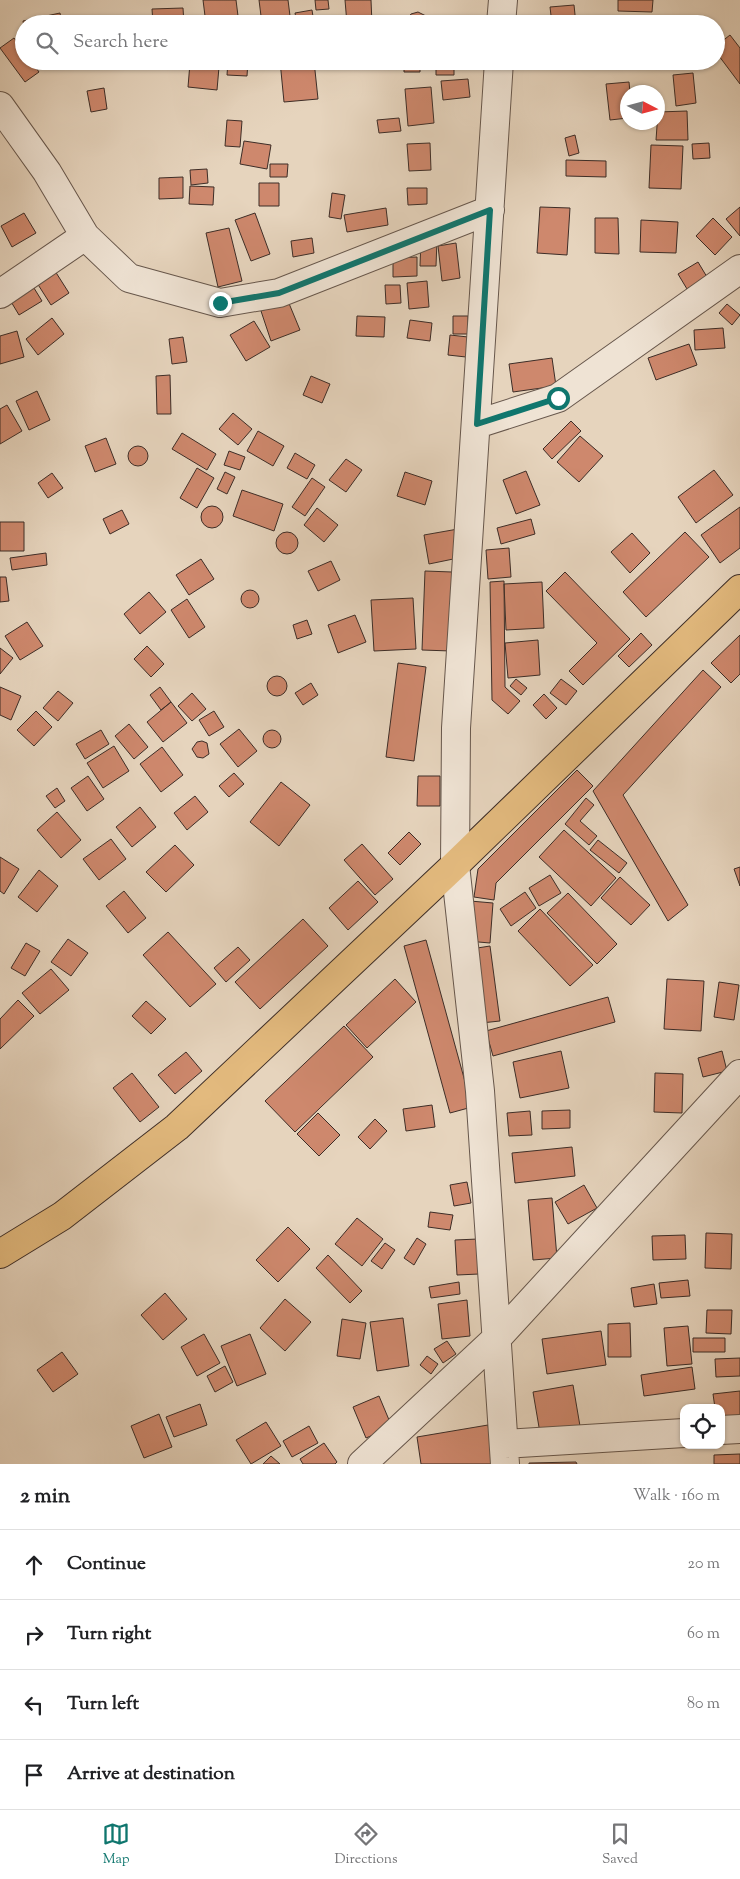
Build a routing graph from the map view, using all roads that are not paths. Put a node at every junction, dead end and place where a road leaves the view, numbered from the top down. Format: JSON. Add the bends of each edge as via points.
{"nodes":[{"id":1,"x":503,"y":0,"type":"edge"},
{"id":2,"x":502,"y":15,"type":"edge"},
{"id":3,"x":498,"y":70,"type":"edge"},
{"id":4,"x":0,"y":106,"type":"edge"},
{"id":5,"x":490,"y":210,"type":"junction"},
{"id":6,"x":85,"y":236,"type":"junction"},
{"id":7,"x":740,"y":269,"type":"edge"},
{"id":8,"x":0,"y":294,"type":"edge"},
{"id":9,"x":477,"y":424,"type":"junction"},
{"id":10,"x":740,"y":589,"type":"edge"},
{"id":11,"x":455,"y":865,"type":"junction"},
{"id":12,"x":740,"y":1074,"type":"edge"},
{"id":13,"x":0,"y":1254,"type":"edge"},
{"id":14,"x":497,"y":1338,"type":"junction"},
{"id":15,"x":740,"y":1429,"type":"edge"},
{"id":16,"x":725,"y":1430,"type":"edge"},
{"id":17,"x":680,"y":1433,"type":"edge"},
{"id":18,"x":504,"y":1454,"type":"edge"},
{"id":19,"x":362,"y":1464,"type":"edge"}],
"edges":[{"from":1,"to":2,"type":"street"},
{"from":3,"to":5,"type":"street"},
{"from":4,"to":6,"type":"street","via":[[47,172]]},
{"from":5,"to":6,"type":"street","via":[[279,293],[220,303],[129,278]]},
{"from":5,"to":9,"type":"street"},
{"from":6,"to":8,"type":"street"},
{"from":7,"to":9,"type":"street","via":[[558,398]]},
{"from":9,"to":11,"type":"street","via":[[456,728]]},
{"from":10,"to":11,"type":"main road"},
{"from":11,"to":13,"type":"main road","via":[[177,1127],[62,1216]]},
{"from":11,"to":14,"type":"street","via":[[480,1091]]},
{"from":12,"to":14,"type":"street"},
{"from":14,"to":18,"type":"street"},
{"from":14,"to":19,"type":"street"},
{"from":15,"to":16,"type":"street"},
{"from":17,"to":18,"type":"street"}]}
